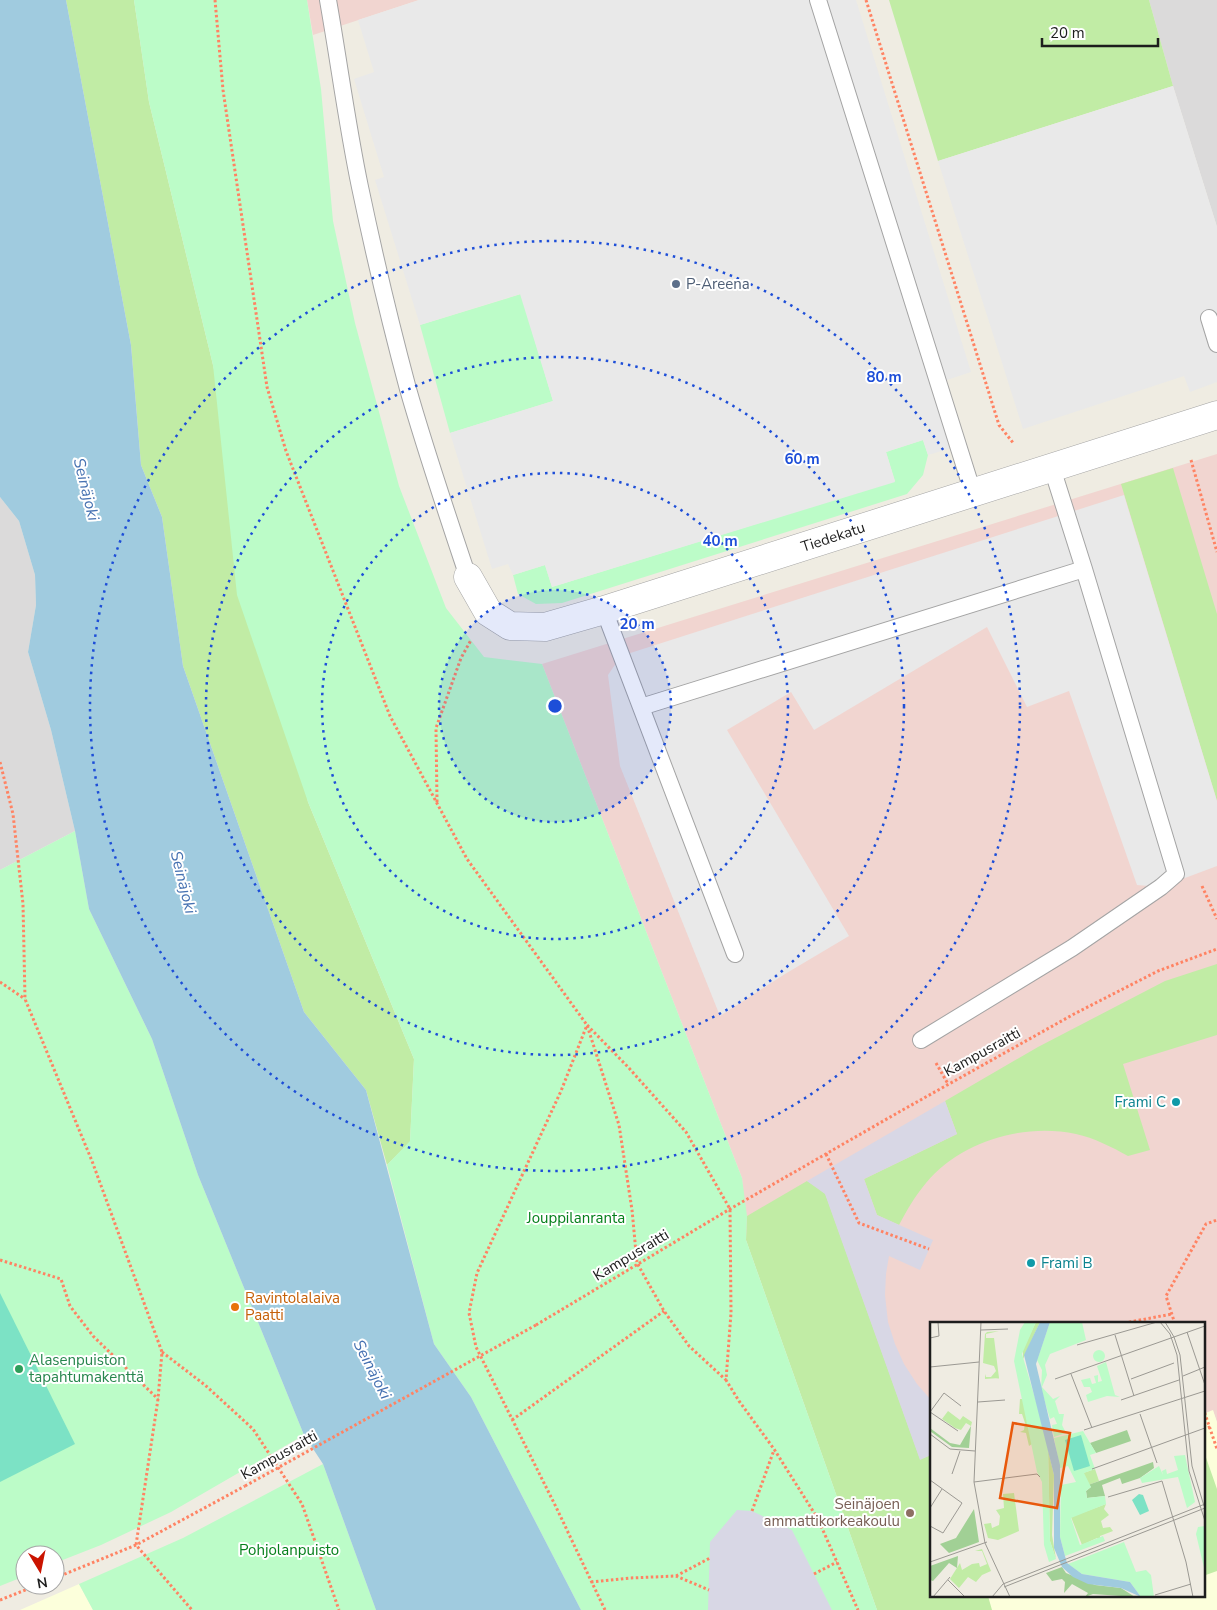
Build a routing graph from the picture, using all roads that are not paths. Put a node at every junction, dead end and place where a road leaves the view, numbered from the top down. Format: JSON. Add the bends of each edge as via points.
{"nodes":[{"id":1,"x":328,"y":0,"type":"edge"},
{"id":2,"x":818,"y":0,"type":"edge"},
{"id":3,"x":1209,"y":318,"type":"dead end"},
{"id":4,"x":1217,"y":344,"type":"edge"},
{"id":5,"x":1217,"y":415,"type":"edge"},
{"id":6,"x":1052,"y":468,"type":"junction"},
{"id":7,"x":973,"y":493,"type":"junction"},
{"id":8,"x":1084,"y":569,"type":"junction"},
{"id":9,"x":468,"y":577,"type":"joint"},
{"id":10,"x":604,"y":610,"type":"junction"},
{"id":11,"x":641,"y":707,"type":"junction"},
{"id":12,"x":735,"y":954,"type":"dead end"},
{"id":13,"x":921,"y":1040,"type":"dead end"}],
"edges":[{"from":1,"to":9,"type":"lane","via":[[340,83],[381,282],[408,390]]},
{"from":2,"to":7,"type":"lane"},
{"from":3,"to":4,"type":"lane"},
{"from":5,"to":6,"type":"street","name":"Tiedekatu"},
{"from":6,"to":7,"type":"street","name":"Tiedekatu"},
{"from":6,"to":8,"type":"lane"},
{"from":7,"to":10,"type":"street","name":"Tiedekatu"},
{"from":8,"to":11,"type":"lane"},
{"from":8,"to":13,"type":"lane","via":[[1176,874],[1072,948]]},
{"from":9,"to":10,"type":"street","name":"Tiedekatu","via":[[488,612],[510,626],[545,627]]},
{"from":10,"to":11,"type":"lane"},
{"from":11,"to":12,"type":"lane"}]}
